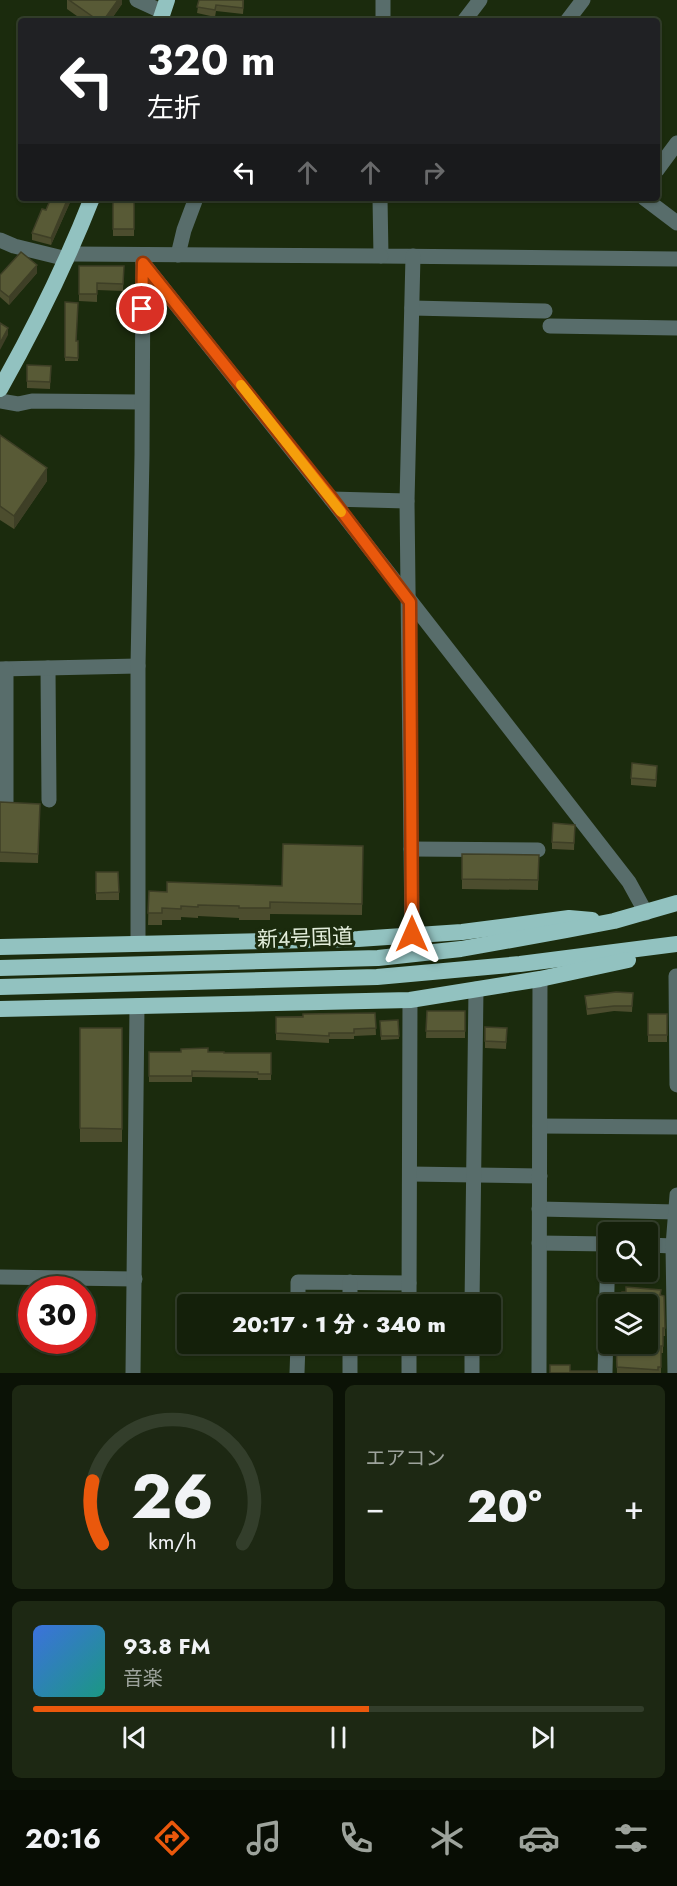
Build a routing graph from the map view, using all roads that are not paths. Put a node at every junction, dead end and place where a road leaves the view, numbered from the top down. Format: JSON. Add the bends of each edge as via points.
{"nodes":[{"id":1,"x":138,"y":0,"type":"edge"},
{"id":2,"x":383,"y":0,"type":"edge"},
{"id":3,"x":480,"y":0,"type":"edge"},
{"id":4,"x":583,"y":0,"type":"edge"},
{"id":5,"x":163,"y":11,"type":"edge"},
{"id":6,"x":383,"y":18,"type":"edge"},
{"id":7,"x":466,"y":18,"type":"edge"},
{"id":8,"x":569,"y":18,"type":"edge"},
{"id":9,"x":677,"y":143,"type":"edge"},
{"id":10,"x":660,"y":166,"type":"edge"},
{"id":11,"x":91,"y":201,"type":"edge"},
{"id":12,"x":195,"y":201,"type":"edge"},
{"id":13,"x":380,"y":201,"type":"edge"},
{"id":14,"x":648,"y":201,"type":"edge"},
{"id":15,"x":677,"y":223,"type":"edge"},
{"id":16,"x":0,"y":240,"type":"edge"},
{"id":17,"x":178,"y":255,"type":"junction"},
{"id":18,"x":381,"y":256,"type":"junction"},
{"id":19,"x":413,"y":256,"type":"junction"},
{"id":20,"x":69,"y":257,"type":"junction"},
{"id":21,"x":143,"y":259,"type":"junction"},
{"id":22,"x":677,"y":259,"type":"edge"},
{"id":23,"x":412,"y":308,"type":"junction"},
{"id":24,"x":545,"y":311,"type":"dead end"},
{"id":25,"x":550,"y":326,"type":"dead end"},
{"id":26,"x":677,"y":328,"type":"edge"},
{"id":27,"x":0,"y":389,"type":"edge"},
{"id":28,"x":0,"y":401,"type":"edge"},
{"id":29,"x":141,"y":402,"type":"junction"},
{"id":30,"x":332,"y":499,"type":"junction"},
{"id":31,"x":407,"y":501,"type":"junction"},
{"id":32,"x":410,"y":602,"type":"junction"},
{"id":33,"x":138,"y":666,"type":"junction"},
{"id":34,"x":48,"y":668,"type":"junction"},
{"id":35,"x":3,"y":669,"type":"edge"},
{"id":36,"x":49,"y":800,"type":"dead end"},
{"id":37,"x":6,"y":802,"type":"edge"},
{"id":38,"x":411,"y":849,"type":"junction"},
{"id":39,"x":538,"y":850,"type":"dead end"},
{"id":40,"x":677,"y":903,"type":"edge"},
{"id":41,"x":646,"y":913,"type":"junction"},
{"id":42,"x":614,"y":921,"type":"junction"},
{"id":43,"x":412,"y":934,"type":"junction"},
{"id":44,"x":138,"y":944,"type":"junction"},
{"id":45,"x":673,"y":945,"type":"edge"},
{"id":46,"x":0,"y":947,"type":"edge"},
{"id":47,"x":0,"y":968,"type":"edge"},
{"id":48,"x":676,"y":976,"type":"edge"},
{"id":49,"x":540,"y":979,"type":"junction"},
{"id":50,"x":0,"y":987,"type":"edge"},
{"id":51,"x":476,"y":989,"type":"junction"},
{"id":52,"x":410,"y":1000,"type":"junction"},
{"id":53,"x":137,"y":1006,"type":"junction"},
{"id":54,"x":0,"y":1009,"type":"edge"},
{"id":55,"x":677,"y":1085,"type":"edge"},
{"id":56,"x":540,"y":1126,"type":"junction"},
{"id":57,"x":677,"y":1127,"type":"edge"},
{"id":58,"x":410,"y":1174,"type":"junction"},
{"id":59,"x":474,"y":1175,"type":"junction"},
{"id":60,"x":540,"y":1176,"type":"junction"},
{"id":61,"x":677,"y":1195,"type":"edge"},
{"id":62,"x":539,"y":1209,"type":"junction"},
{"id":63,"x":676,"y":1212,"type":"edge"},
{"id":64,"x":675,"y":1238,"type":"edge"},
{"id":65,"x":658,"y":1242,"type":"edge"},
{"id":66,"x":539,"y":1243,"type":"junction"},
{"id":67,"x":598,"y":1244,"type":"edge"},
{"id":68,"x":0,"y":1277,"type":"edge"},
{"id":69,"x":135,"y":1278,"type":"junction"},
{"id":70,"x":350,"y":1282,"type":"junction"},
{"id":71,"x":607,"y":1282,"type":"edge"},
{"id":72,"x":410,"y":1283,"type":"junction"},
{"id":73,"x":298,"y":1294,"type":"edge"},
{"id":74,"x":350,"y":1294,"type":"edge"},
{"id":75,"x":410,"y":1294,"type":"edge"},
{"id":76,"x":472,"y":1294,"type":"edge"},
{"id":77,"x":298,"y":1354,"type":"edge"},
{"id":78,"x":350,"y":1354,"type":"edge"},
{"id":79,"x":409,"y":1354,"type":"edge"},
{"id":80,"x":472,"y":1354,"type":"edge"},
{"id":81,"x":133,"y":1373,"type":"edge"},
{"id":82,"x":297,"y":1373,"type":"edge"},
{"id":83,"x":350,"y":1373,"type":"edge"},
{"id":84,"x":409,"y":1373,"type":"edge"},
{"id":85,"x":472,"y":1373,"type":"edge"},
{"id":86,"x":539,"y":1373,"type":"edge"},
{"id":87,"x":605,"y":1373,"type":"edge"},
{"id":88,"x":675,"y":1373,"type":"edge"}],
"edges":[{"from":1,"to":5,"type":"street"},
{"from":2,"to":6,"type":"street"},
{"from":3,"to":7,"type":"street"},
{"from":4,"to":8,"type":"street"},
{"from":9,"to":10,"type":"street"},
{"from":11,"to":20,"type":"highway"},
{"from":12,"to":17,"type":"street"},
{"from":13,"to":18,"type":"street"},
{"from":14,"to":15,"type":"street"},
{"from":16,"to":20,"type":"street"},
{"from":17,"to":18,"type":"street"},
{"from":17,"to":21,"type":"street"},
{"from":18,"to":19,"type":"street"},
{"from":19,"to":22,"type":"street"},
{"from":19,"to":23,"type":"street"},
{"from":20,"to":21,"type":"street"},
{"from":20,"to":27,"type":"highway"},
{"from":21,"to":29,"type":"street"},
{"from":21,"to":30,"type":"street"},
{"from":23,"to":24,"type":"street"},
{"from":23,"to":31,"type":"street"},
{"from":25,"to":26,"type":"street"},
{"from":28,"to":29,"type":"street"},
{"from":29,"to":33,"type":"street"},
{"from":30,"to":31,"type":"street"},
{"from":30,"to":32,"type":"street"},
{"from":31,"to":32,"type":"street"},
{"from":32,"to":38,"type":"street"},
{"from":32,"to":41,"type":"street","via":[[629,882]]},
{"from":33,"to":34,"type":"street"},
{"from":33,"to":44,"type":"street"},
{"from":34,"to":35,"type":"street"},
{"from":34,"to":36,"type":"street"},
{"from":35,"to":37,"type":"street"},
{"from":38,"to":39,"type":"street"},
{"from":38,"to":43,"type":"street"},
{"from":40,"to":41,"type":"highway","name":"新4号国道"},
{"from":41,"to":42,"type":"highway","name":"新4号国道"},
{"from":42,"to":43,"type":"highway","via":[[569,918],[462,932]]},
{"from":42,"to":47,"type":"highway","name":"新4号国道","via":[[461,950],[378,958]]},
{"from":43,"to":44,"type":"highway","via":[[358,939]]},
{"from":44,"to":46,"type":"highway"},
{"from":45,"to":49,"type":"highway","via":[[639,958]]},
{"from":45,"to":50,"type":"highway","name":"新4号国道","via":[[377,977]]},
{"from":48,"to":55,"type":"street"},
{"from":49,"to":51,"type":"highway"},
{"from":49,"to":56,"type":"street"},
{"from":51,"to":52,"type":"highway"},
{"from":51,"to":59,"type":"street"},
{"from":52,"to":53,"type":"highway"},
{"from":52,"to":58,"type":"street"},
{"from":53,"to":54,"type":"highway"},
{"from":53,"to":69,"type":"street"},
{"from":56,"to":57,"type":"street"},
{"from":56,"to":60,"type":"street"},
{"from":58,"to":59,"type":"street"},
{"from":58,"to":72,"type":"street"},
{"from":59,"to":60,"type":"street"},
{"from":59,"to":76,"type":"street"},
{"from":60,"to":62,"type":"street"},
{"from":61,"to":63,"type":"street"},
{"from":62,"to":63,"type":"street"},
{"from":62,"to":66,"type":"street"},
{"from":63,"to":64,"type":"street"},
{"from":64,"to":65,"type":"street"},
{"from":64,"to":88,"type":"street"},
{"from":66,"to":67,"type":"street"},
{"from":66,"to":86,"type":"street"},
{"from":68,"to":69,"type":"street"},
{"from":69,"to":81,"type":"street"},
{"from":70,"to":72,"type":"street"},
{"from":70,"to":73,"type":"street","via":[[298,1282]]},
{"from":70,"to":74,"type":"street"},
{"from":71,"to":87,"type":"street"},
{"from":72,"to":75,"type":"street"},
{"from":77,"to":82,"type":"street"},
{"from":78,"to":83,"type":"street"},
{"from":79,"to":84,"type":"street"},
{"from":80,"to":85,"type":"street"}]}
